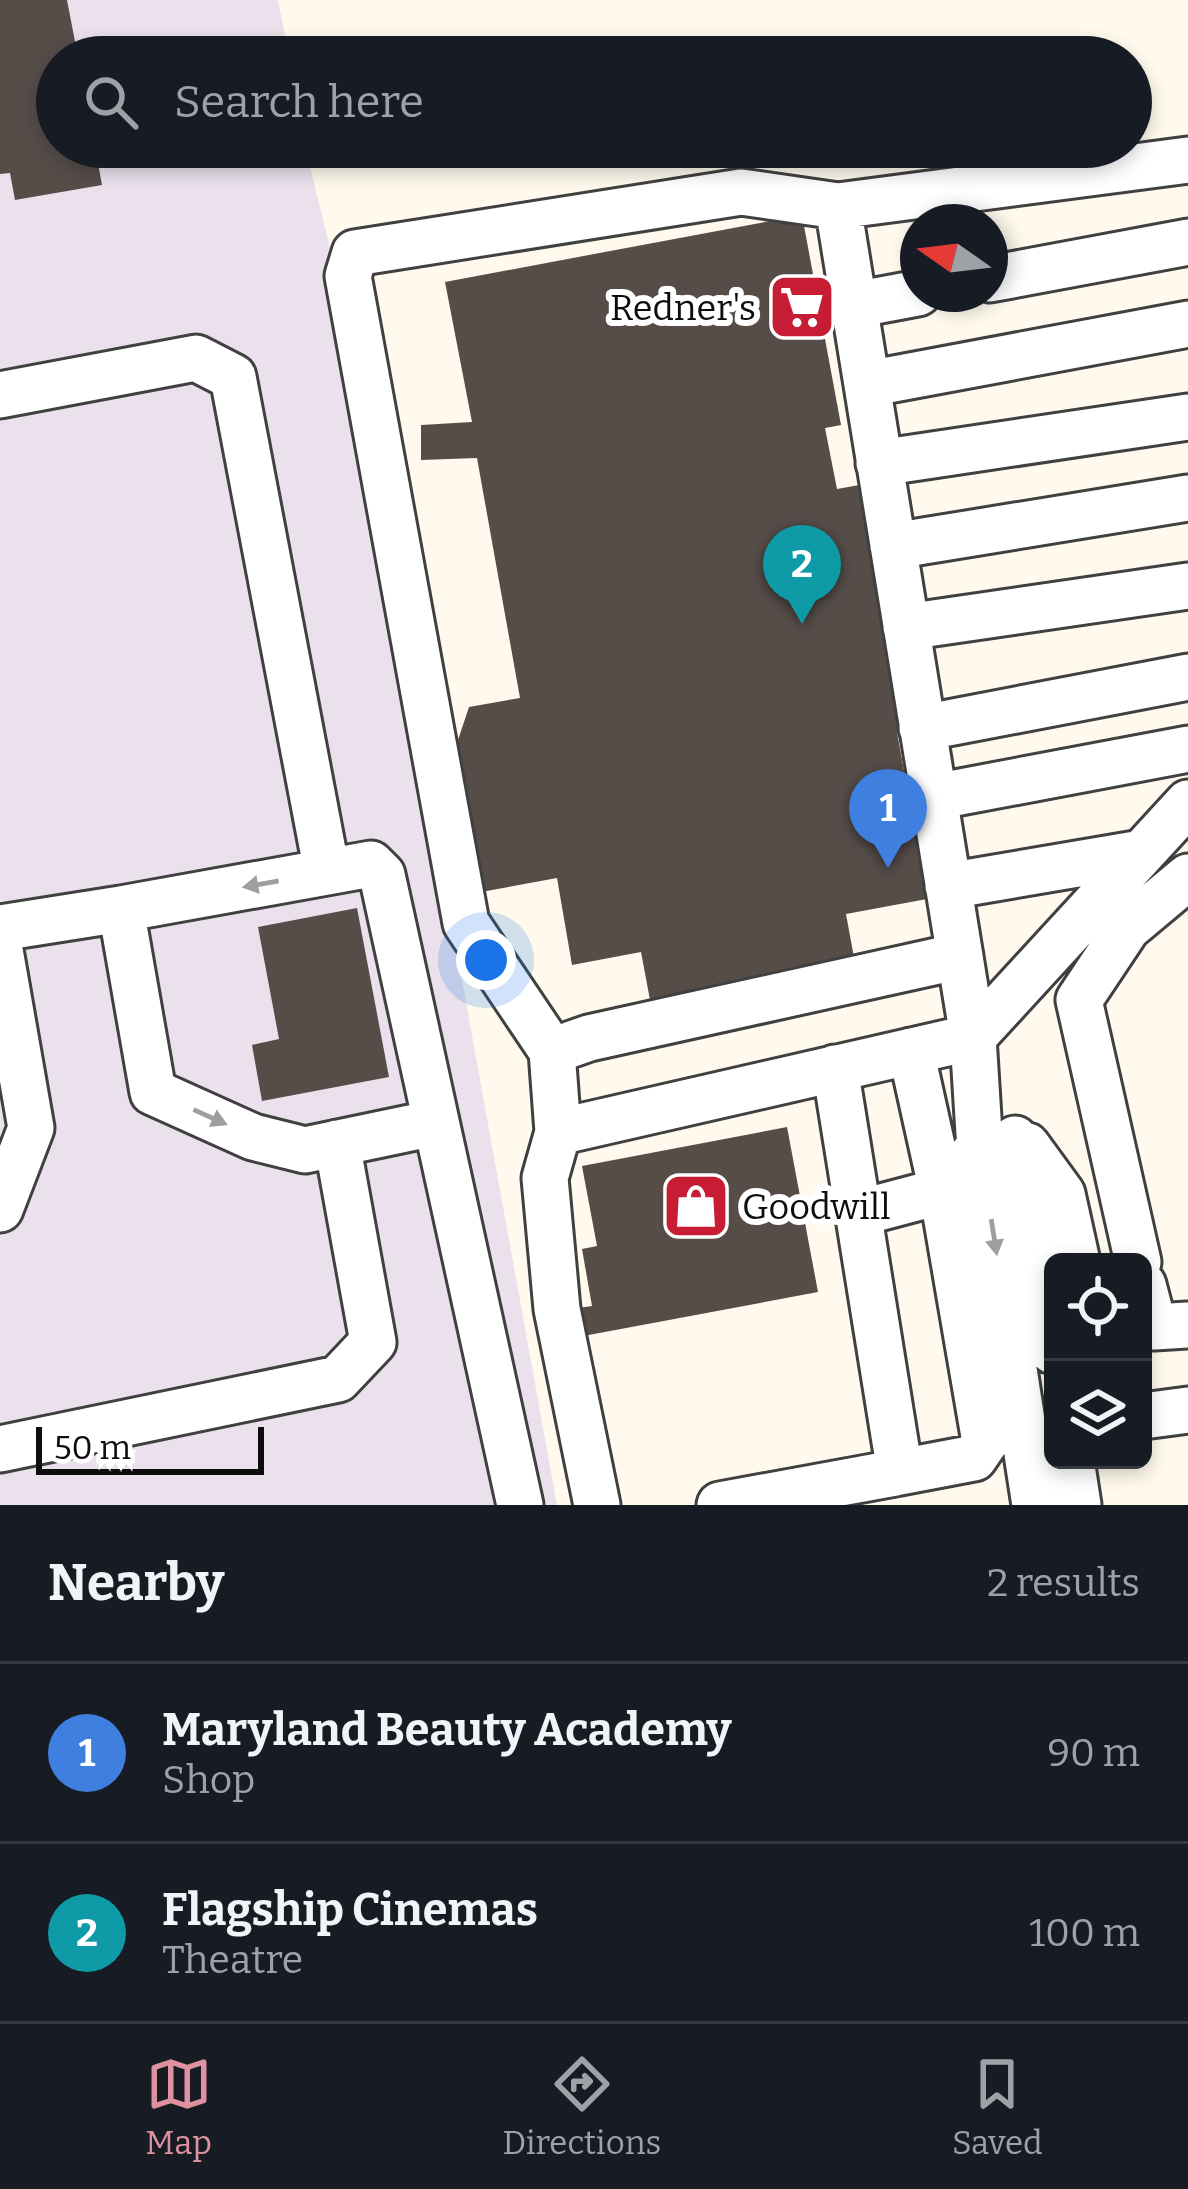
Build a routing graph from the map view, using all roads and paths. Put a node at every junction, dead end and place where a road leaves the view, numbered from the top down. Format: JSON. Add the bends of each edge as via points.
{"nodes":[{"id":1,"x":1188,"y":160,"type":"edge"},
{"id":2,"x":1152,"y":165,"type":"edge"},
{"id":3,"x":1127,"y":168,"type":"edge"},
{"id":4,"x":838,"y":206,"type":"junction"},
{"id":5,"x":1188,"y":242,"type":"edge"},
{"id":6,"x":1008,"y":276,"type":"edge"},
{"id":7,"x":900,"y":295,"type":"edge"},
{"id":8,"x":854,"y":304,"type":"junction"},
{"id":9,"x":1188,"y":325,"type":"edge"},
{"id":10,"x":867,"y":384,"type":"junction"},
{"id":11,"x":0,"y":395,"type":"edge"},
{"id":12,"x":1188,"y":417,"type":"edge"},
{"id":13,"x":879,"y":463,"type":"junction"},
{"id":14,"x":1188,"y":498,"type":"edge"},
{"id":15,"x":893,"y":546,"type":"junction"},
{"id":16,"x":1188,"y":586,"type":"edge"},
{"id":17,"x":906,"y":627,"type":"junction"},
{"id":18,"x":1188,"y":677,"type":"edge"},
{"id":19,"x":922,"y":728,"type":"junction"},
{"id":20,"x":1188,"y":748,"type":"edge"},
{"id":21,"x":934,"y":797,"type":"junction"},
{"id":22,"x":1188,"y":803,"type":"edge"},
{"id":23,"x":1142,"y":853,"type":"junction"},
{"id":24,"x":327,"y":872,"type":"junction"},
{"id":25,"x":1188,"y":878,"type":"edge"},
{"id":26,"x":948,"y":886,"type":"junction"},
{"id":27,"x":121,"y":909,"type":"junction"},
{"id":28,"x":0,"y":928,"type":"edge"},
{"id":29,"x":0,"y":950,"type":"edge"},
{"id":30,"x":959,"y":956,"type":"junction"},
{"id":31,"x":973,"y":1037,"type":"junction"},
{"id":32,"x":551,"y":1051,"type":"junction"},
{"id":33,"x":911,"y":1051,"type":"junction"},
{"id":34,"x":836,"y":1068,"type":"junction"},
{"id":35,"x":434,"y":1123,"type":"junction"},
{"id":36,"x":558,"y":1132,"type":"junction"},
{"id":37,"x":337,"y":1143,"type":"junction"},
{"id":38,"x":998,"y":1144,"type":"junction"},
{"id":39,"x":942,"y":1191,"type":"junction"},
{"id":40,"x":0,"y":1209,"type":"edge"},
{"id":41,"x":859,"y":1213,"type":"junction"},
{"id":42,"x":1075,"y":1253,"type":"edge"},
{"id":43,"x":1136,"y":1253,"type":"edge"},
{"id":44,"x":1044,"y":1317,"type":"edge"},
{"id":45,"x":1152,"y":1319,"type":"edge"},
{"id":46,"x":1188,"y":1325,"type":"edge"},
{"id":47,"x":1188,"y":1410,"type":"edge"},
{"id":48,"x":1152,"y":1415,"type":"edge"},
{"id":49,"x":0,"y":1449,"type":"edge"},
{"id":50,"x":1072,"y":1469,"type":"edge"},
{"id":51,"x":895,"y":1473,"type":"junction"},
{"id":52,"x":520,"y":1505,"type":"edge"},
{"id":53,"x":597,"y":1505,"type":"edge"},
{"id":54,"x":720,"y":1505,"type":"edge"},
{"id":55,"x":1036,"y":1505,"type":"edge"},
{"id":56,"x":1078,"y":1505,"type":"edge"}],
"edges":[{"from":1,"to":2,"type":"lane"},
{"from":3,"to":4,"type":"lane"},
{"from":4,"to":8,"type":"lane"},
{"from":4,"to":32,"type":"lane","via":[[741,192],[365,248],[350,261],[466,923]]},
{"from":5,"to":6,"type":"lane"},
{"from":7,"to":8,"type":"lane"},
{"from":8,"to":10,"type":"lane"},
{"from":9,"to":10,"type":"lane"},
{"from":10,"to":13,"type":"lane"},
{"from":11,"to":24,"type":"lane","via":[[196,358],[233,377]]},
{"from":12,"to":13,"type":"lane"},
{"from":13,"to":15,"type":"lane"},
{"from":14,"to":15,"type":"lane"},
{"from":15,"to":17,"type":"lane"},
{"from":16,"to":17,"type":"lane"},
{"from":17,"to":19,"type":"lane"},
{"from":18,"to":19,"type":"lane"},
{"from":19,"to":21,"type":"lane"},
{"from":20,"to":21,"type":"lane"},
{"from":21,"to":26,"type":"lane"},
{"from":22,"to":23,"type":"lane"},
{"from":23,"to":26,"type":"lane"},
{"from":23,"to":31,"type":"lane"},
{"from":24,"to":27,"type":"lane","one_way":true},
{"from":24,"to":35,"type":"lane","via":[[371,864],[382,875]]},
{"from":25,"to":43,"type":"lane","via":[[1126,928],[1079,1000]]},
{"from":26,"to":30,"type":"lane"},
{"from":27,"to":28,"type":"lane"},
{"from":27,"to":37,"type":"lane","one_way":true,"via":[[153,1092],[254,1137],[305,1150]]},
{"from":29,"to":40,"type":"lane","via":[[31,1128]]},
{"from":30,"to":31,"type":"lane"},
{"from":30,"to":32,"type":"lane"},
{"from":31,"to":33,"type":"lane"},
{"from":31,"to":38,"type":"lane"},
{"from":32,"to":36,"type":"lane"},
{"from":33,"to":34,"type":"lane"},
{"from":33,"to":39,"type":"lane"},
{"from":34,"to":36,"type":"lane"},
{"from":34,"to":41,"type":"lane"},
{"from":35,"to":37,"type":"lane"},
{"from":35,"to":52,"type":"lane"},
{"from":36,"to":53,"type":"lane","via":[[545,1178],[557,1310]]},
{"from":37,"to":49,"type":"lane","via":[[374,1342],[338,1378]]},
{"from":38,"to":39,"type":"lane"},
{"from":38,"to":42,"type":"lane","via":[[1027,1146],[1062,1194]]},
{"from":38,"to":44,"type":"lane"},
{"from":38,"to":55,"type":"lane","one_way":true},
{"from":39,"to":41,"type":"lane"},
{"from":39,"to":51,"type":"lane","via":[[985,1442],[974,1458]]},
{"from":41,"to":51,"type":"lane"},
{"from":45,"to":46,"type":"lane","via":[[1154,1327]]},
{"from":47,"to":48,"type":"lane"},
{"from":50,"to":56,"type":"lane"},
{"from":51,"to":54,"type":"lane"}]}
